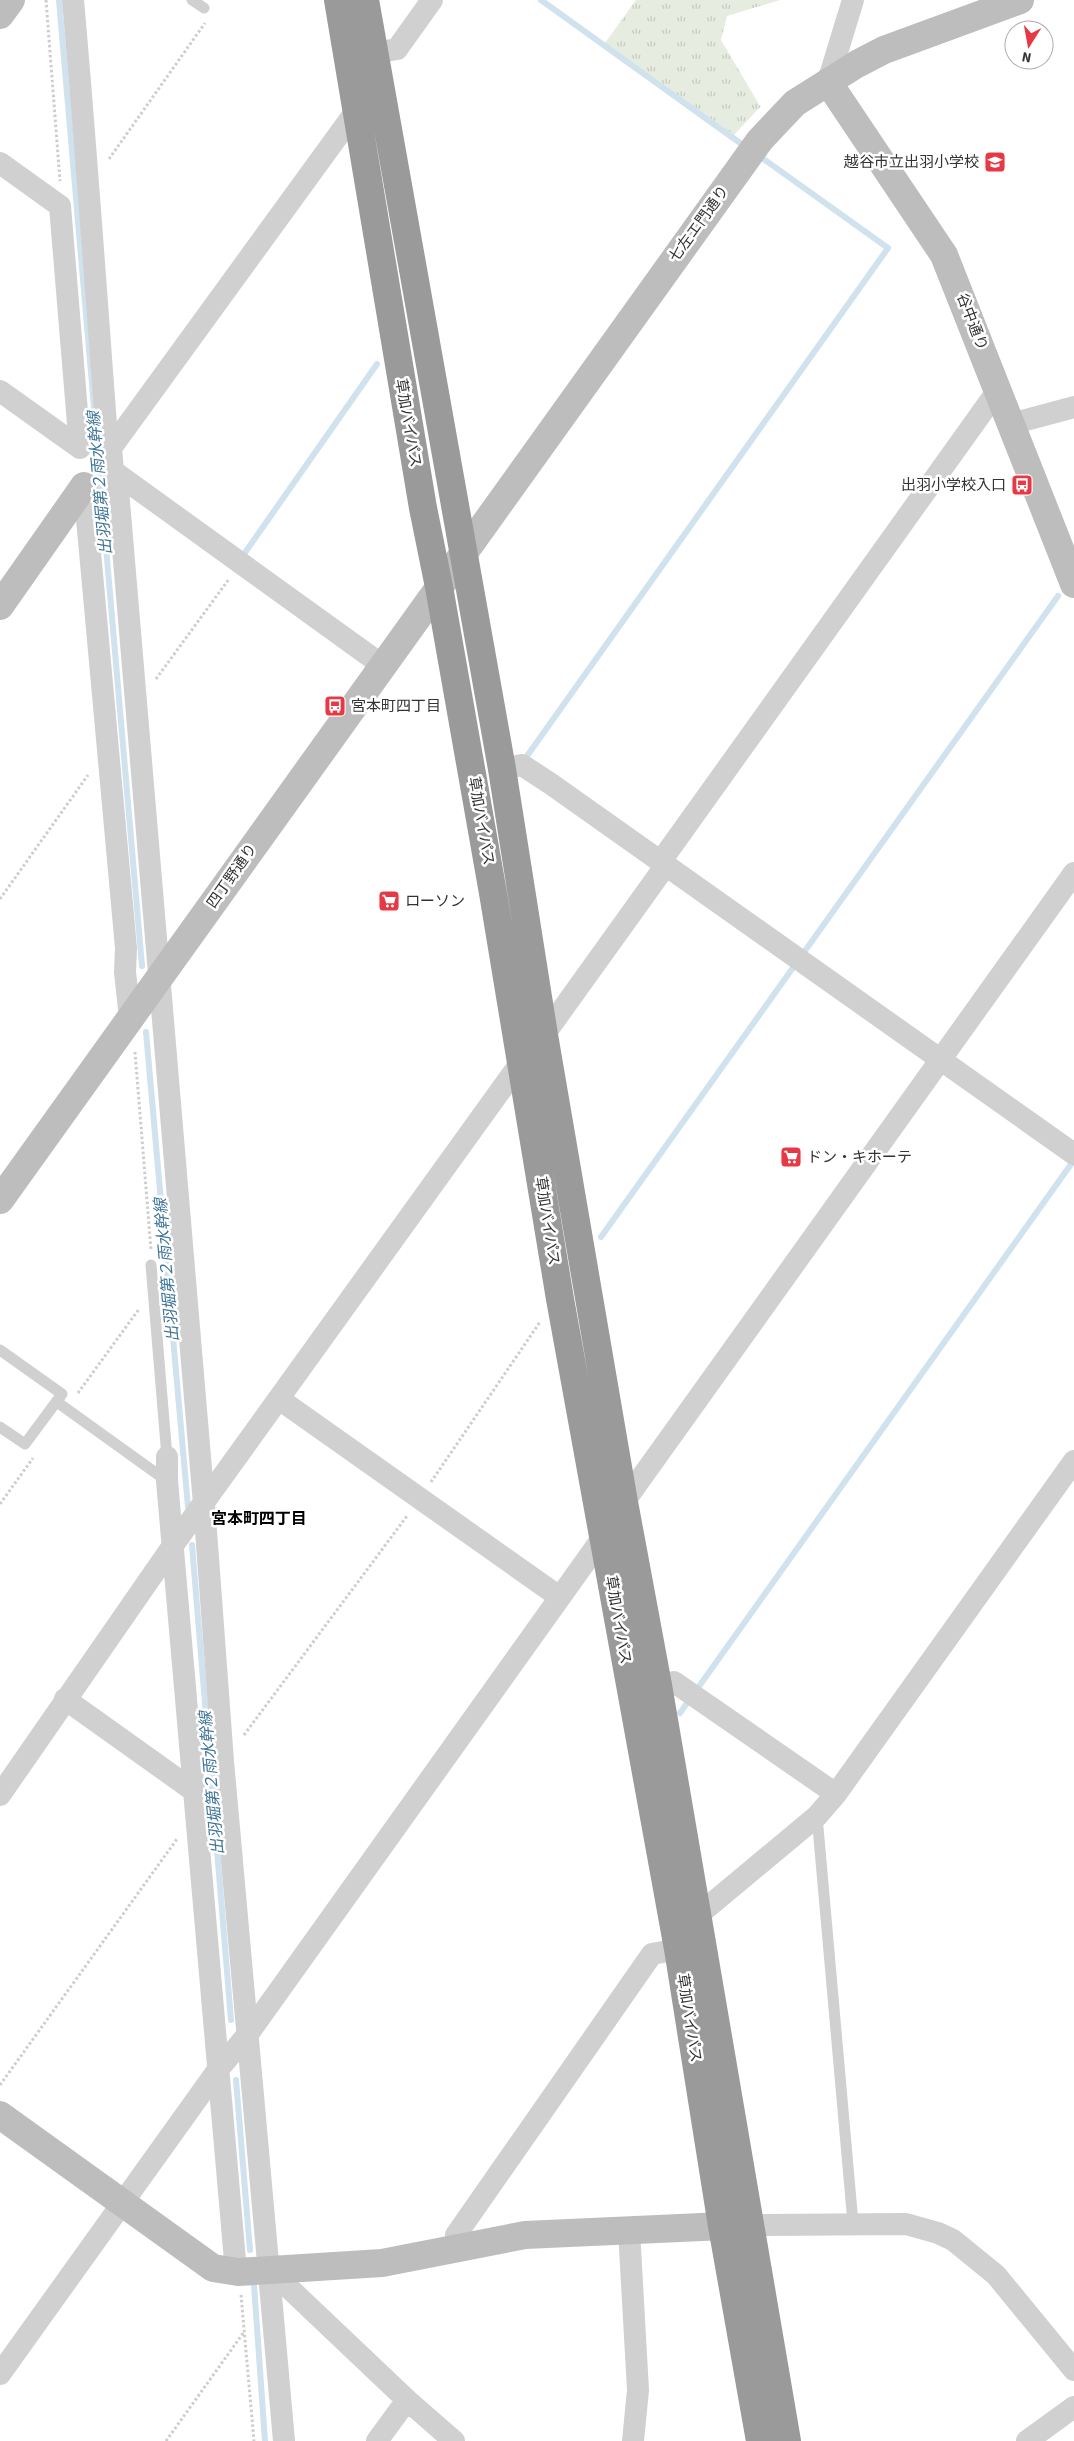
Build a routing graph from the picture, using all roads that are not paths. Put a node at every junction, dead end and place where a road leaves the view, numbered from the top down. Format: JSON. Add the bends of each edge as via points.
{"nodes":[{"id":1,"x":11,"y":0,"type":"edge"},
{"id":2,"x":73,"y":0,"type":"edge"},
{"id":3,"x":192,"y":0,"type":"edge"},
{"id":4,"x":338,"y":0,"type":"edge"},
{"id":5,"x":365,"y":0,"type":"edge"},
{"id":6,"x":432,"y":0,"type":"edge"},
{"id":7,"x":853,"y":0,"type":"edge"},
{"id":8,"x":1020,"y":0,"type":"edge"},
{"id":9,"x":204,"y":8,"type":"dead end"},
{"id":10,"x":0,"y":16,"type":"edge"},
{"id":11,"x":374,"y":53,"type":"junction"},
{"id":12,"x":828,"y":82,"type":"junction"},
{"id":13,"x":356,"y":111,"type":"junction"},
{"id":14,"x":0,"y":163,"type":"edge"},
{"id":15,"x":998,"y":390,"type":"junction"},
{"id":16,"x":0,"y":392,"type":"edge"},
{"id":17,"x":1074,"y":407,"type":"edge"},
{"id":18,"x":1011,"y":424,"type":"junction"},
{"id":19,"x":111,"y":448,"type":"junction"},
{"id":20,"x":113,"y":471,"type":"junction"},
{"id":21,"x":84,"y":486,"type":"joint"},
{"id":22,"x":464,"y":553,"type":"junction"},
{"id":23,"x":1074,"y":584,"type":"edge"},
{"id":24,"x":439,"y":587,"type":"junction"},
{"id":25,"x":0,"y":606,"type":"edge"},
{"id":26,"x":382,"y":665,"type":"junction"},
{"id":27,"x":502,"y":769,"type":"junction"},
{"id":28,"x":664,"y":863,"type":"junction"},
{"id":29,"x":1074,"y":874,"type":"edge"},
{"id":30,"x":159,"y":978,"type":"junction"},
{"id":31,"x":131,"y":1016,"type":"junction"},
{"id":32,"x":544,"y":1035,"type":"junction"},
{"id":33,"x":942,"y":1060,"type":"junction"},
{"id":34,"x":521,"y":1062,"type":"junction"},
{"id":35,"x":1074,"y":1154,"type":"edge"},
{"id":36,"x":0,"y":1200,"type":"edge"},
{"id":37,"x":150,"y":1265,"type":"road end"},
{"id":38,"x":0,"y":1350,"type":"edge"},
{"id":39,"x":279,"y":1399,"type":"junction"},
{"id":40,"x":57,"y":1402,"type":"junction"},
{"id":41,"x":0,"y":1427,"type":"edge"},
{"id":42,"x":167,"y":1457,"type":"joint"},
{"id":43,"x":1074,"y":1461,"type":"edge"},
{"id":44,"x":167,"y":1481,"type":"junction"},
{"id":45,"x":624,"y":1502,"type":"junction"},
{"id":46,"x":204,"y":1504,"type":"junction"},
{"id":47,"x":603,"y":1537,"type":"junction"},
{"id":48,"x":174,"y":1544,"type":"junction"},
{"id":49,"x":558,"y":1596,"type":"junction"},
{"id":50,"x":658,"y":1685,"type":"junction"},
{"id":51,"x":65,"y":1699,"type":"junction"},
{"id":52,"x":836,"y":1794,"type":"junction"},
{"id":53,"x":0,"y":1795,"type":"edge"},
{"id":54,"x":195,"y":1802,"type":"junction"},
{"id":55,"x":817,"y":1816,"type":"junction"},
{"id":56,"x":697,"y":1916,"type":"junction"},
{"id":57,"x":678,"y":1949,"type":"junction"},
{"id":58,"x":248,"y":2034,"type":"junction"},
{"id":59,"x":217,"y":2071,"type":"junction"},
{"id":60,"x":0,"y":2115,"type":"edge"},
{"id":61,"x":122,"y":2202,"type":"junction"},
{"id":62,"x":853,"y":2223,"type":"junction"},
{"id":63,"x":736,"y":2226,"type":"junction"},
{"id":64,"x":629,"y":2230,"type":"junction"},
{"id":65,"x":458,"y":2248,"type":"junction"},
{"id":66,"x":270,"y":2270,"type":"junction"},
{"id":67,"x":237,"y":2272,"type":"junction"},
{"id":68,"x":1074,"y":2370,"type":"edge"},
{"id":69,"x":0,"y":2374,"type":"edge"},
{"id":70,"x":407,"y":2400,"type":"junction"},
{"id":71,"x":1074,"y":2408,"type":"edge"},
{"id":72,"x":284,"y":2441,"type":"edge"},
{"id":73,"x":377,"y":2441,"type":"edge"},
{"id":74,"x":454,"y":2441,"type":"edge"},
{"id":75,"x":633,"y":2441,"type":"edge"},
{"id":76,"x":760,"y":2441,"type":"edge"},
{"id":77,"x":787,"y":2441,"type":"edge"},
{"id":78,"x":1027,"y":2441,"type":"edge"}],
"edges":[{"from":1,"to":10,"type":"street"},
{"from":2,"to":19,"type":"street","via":[[90,186],[107,438]]},
{"from":3,"to":9,"type":"lane"},
{"from":4,"to":13,"type":"highway","name":"草加バイパス"},
{"from":5,"to":11,"type":"highway","name":"草加バイパス"},
{"from":6,"to":11,"type":"street","via":[[397,49]]},
{"from":7,"to":12,"type":"street"},
{"from":8,"to":12,"type":"street","name":"七左エ門通り","via":[[884,50]]},
{"from":11,"to":22,"type":"highway","name":"草加バイパス"},
{"from":12,"to":15,"type":"street","name":"谷中通り","via":[[944,255]]},
{"from":12,"to":22,"type":"street","name":"七左エ門通り","via":[[795,103],[760,140]]},
{"from":13,"to":19,"type":"street"},
{"from":13,"to":24,"type":"highway","name":"草加バイパス"},
{"from":14,"to":16,"type":"street","via":[[60,206],[80,448]]},
{"from":15,"to":18,"type":"street","name":"谷中通り"},
{"from":15,"to":28,"type":"street"},
{"from":17,"to":18,"type":"street"},
{"from":18,"to":23,"type":"street","name":"谷中通り"},
{"from":19,"to":20,"type":"street"},
{"from":20,"to":26,"type":"street"},
{"from":20,"to":30,"type":"street","via":[[118,490]]},
{"from":21,"to":25,"type":"street"},
{"from":21,"to":31,"type":"street"},
{"from":22,"to":24,"type":"street","name":"四丁野通り"},
{"from":22,"to":27,"type":"highway","name":"草加バイパス"},
{"from":24,"to":26,"type":"street","name":"四丁野通り"},
{"from":24,"to":34,"type":"highway","name":"草加バイパス"},
{"from":26,"to":30,"type":"street","name":"四丁野通り"},
{"from":27,"to":28,"type":"street","via":[[522,765]]},
{"from":27,"to":32,"type":"highway","name":"草加バイパス"},
{"from":28,"to":32,"type":"street"},
{"from":28,"to":33,"type":"street"},
{"from":29,"to":33,"type":"street"},
{"from":30,"to":31,"type":"street","name":"四丁野通り"},
{"from":30,"to":46,"type":"street"},
{"from":31,"to":36,"type":"street","name":"四丁野通り"},
{"from":32,"to":45,"type":"highway","name":"草加バイパス"},
{"from":33,"to":35,"type":"street"},
{"from":33,"to":45,"type":"street"},
{"from":34,"to":39,"type":"street"},
{"from":34,"to":47,"type":"highway","name":"草加バイパス"},
{"from":37,"to":42,"type":"lane"},
{"from":38,"to":40,"type":"lane","via":[[62,1394]]},
{"from":39,"to":46,"type":"street"},
{"from":39,"to":49,"type":"street"},
{"from":40,"to":41,"type":"lane","via":[[25,1444]]},
{"from":40,"to":44,"type":"lane"},
{"from":42,"to":44,"type":"street"},
{"from":43,"to":52,"type":"street"},
{"from":44,"to":48,"type":"street"},
{"from":45,"to":47,"type":"street"},
{"from":45,"to":50,"type":"highway","name":"草加バイパス"},
{"from":46,"to":48,"type":"street"},
{"from":46,"to":58,"type":"street"},
{"from":47,"to":49,"type":"street"},
{"from":47,"to":57,"type":"highway","name":"草加バイパス"},
{"from":48,"to":51,"type":"street"},
{"from":48,"to":54,"type":"street"},
{"from":49,"to":58,"type":"street"},
{"from":50,"to":52,"type":"street","via":[[674,1682]]},
{"from":50,"to":56,"type":"highway","name":"草加バイパス"},
{"from":51,"to":53,"type":"street"},
{"from":51,"to":54,"type":"street"},
{"from":52,"to":55,"type":"street"},
{"from":54,"to":59,"type":"street"},
{"from":55,"to":56,"type":"street"},
{"from":55,"to":62,"type":"lane"},
{"from":56,"to":63,"type":"highway","name":"草加バイパス"},
{"from":57,"to":63,"type":"highway","name":"草加バイパス"},
{"from":57,"to":65,"type":"street","via":[[652,1954],[456,2234]]},
{"from":58,"to":59,"type":"street"},
{"from":58,"to":66,"type":"street"},
{"from":59,"to":61,"type":"street"},
{"from":59,"to":67,"type":"street"},
{"from":60,"to":61,"type":"street"},
{"from":61,"to":67,"type":"street","via":[[213,2268]]},
{"from":61,"to":69,"type":"street"},
{"from":62,"to":63,"type":"street"},
{"from":62,"to":68,"type":"street","via":[[906,2224],[953,2240],[996,2275]]},
{"from":63,"to":64,"type":"street"},
{"from":63,"to":76,"type":"highway","name":"草加バイパス"},
{"from":63,"to":77,"type":"highway","name":"草加バイパス"},
{"from":64,"to":65,"type":"street","via":[[525,2235]]},
{"from":64,"to":75,"type":"street","via":[[638,2390]]},
{"from":65,"to":66,"type":"street","via":[[382,2263]]},
{"from":66,"to":67,"type":"street"},
{"from":66,"to":70,"type":"street"},
{"from":66,"to":72,"type":"street"},
{"from":70,"to":73,"type":"street"},
{"from":70,"to":74,"type":"street"},
{"from":71,"to":78,"type":"street"}]}
